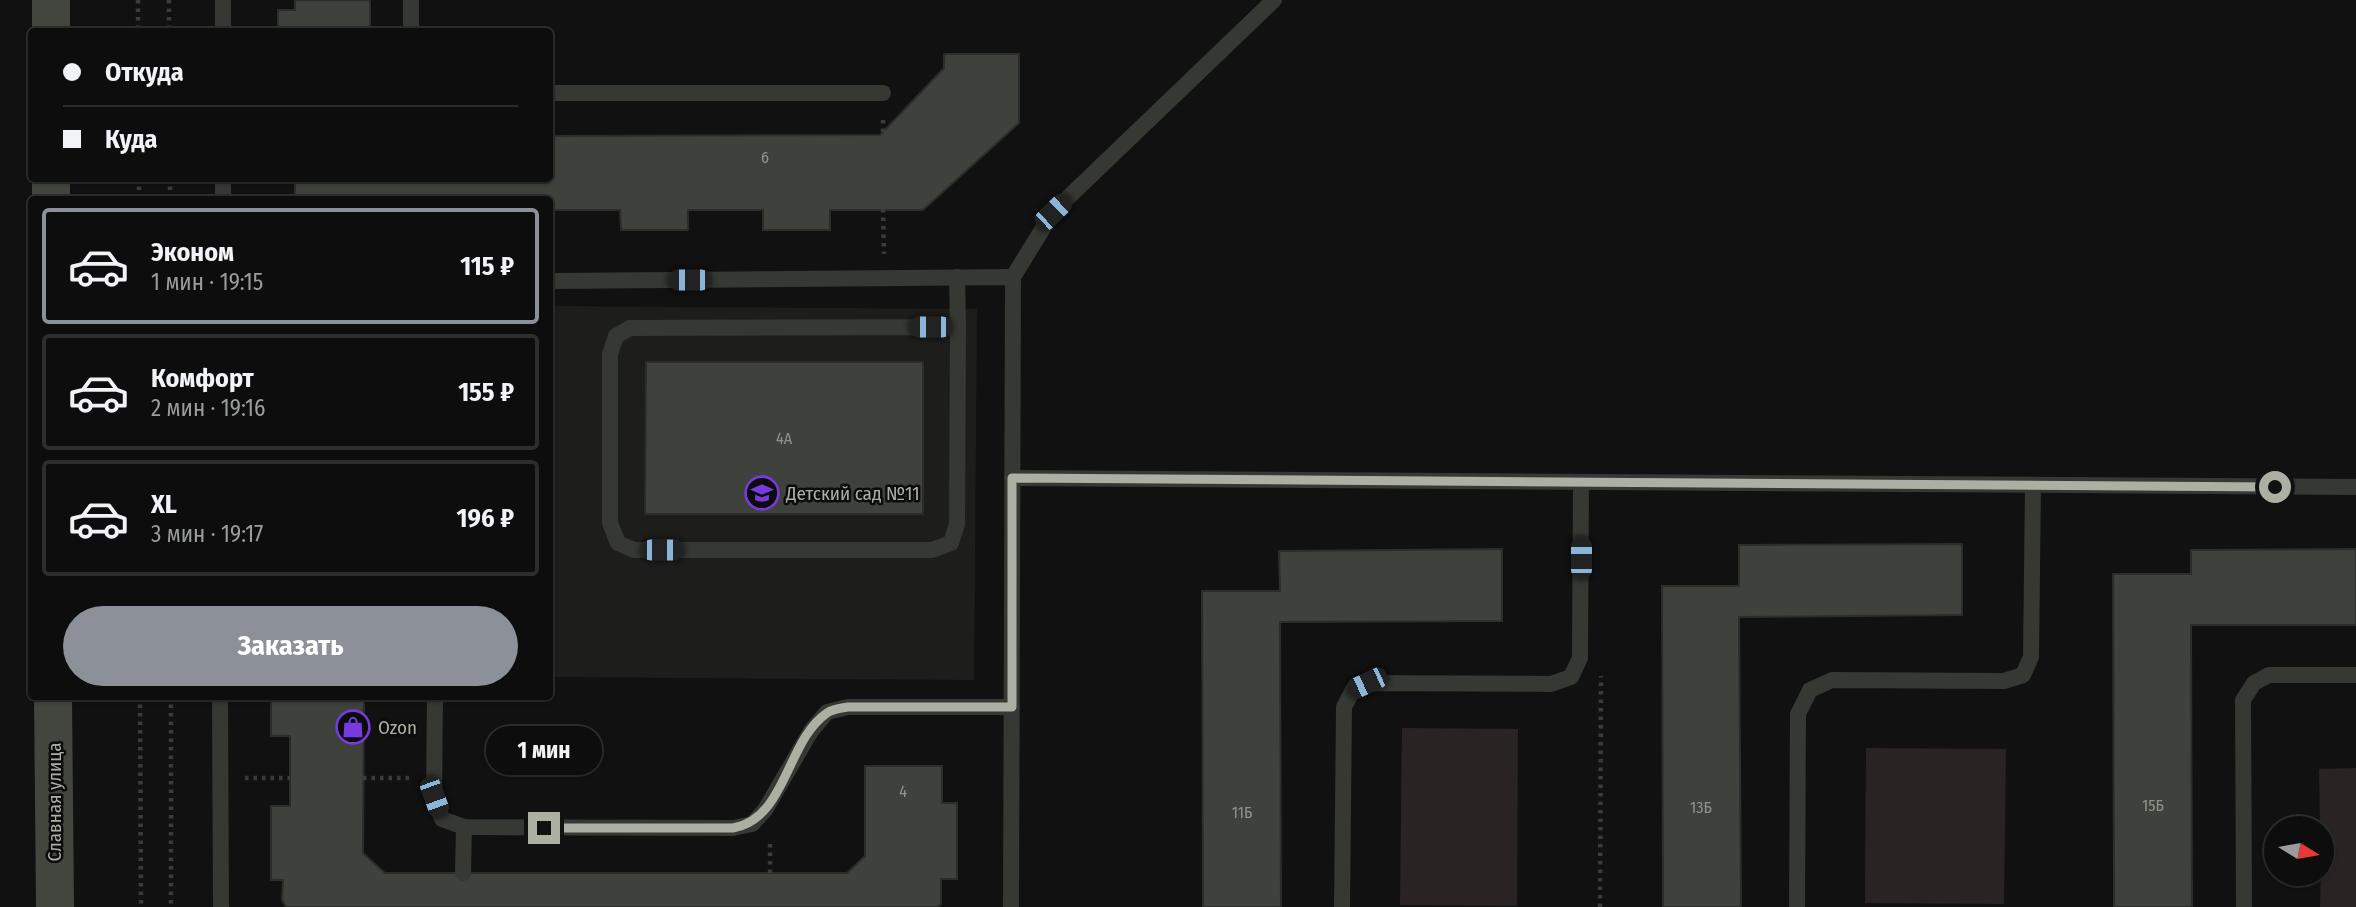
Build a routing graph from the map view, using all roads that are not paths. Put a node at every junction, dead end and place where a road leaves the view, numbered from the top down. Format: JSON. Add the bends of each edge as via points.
{"nodes":[{"id":1,"x":51,"y":0,"type":"edge"},
{"id":2,"x":223,"y":0,"type":"edge"},
{"id":3,"x":411,"y":0,"type":"edge"},
{"id":4,"x":1273,"y":0,"type":"edge"},
{"id":5,"x":51,"y":28,"type":"edge"},
{"id":6,"x":223,"y":28,"type":"edge"},
{"id":7,"x":411,"y":28,"type":"edge"},
{"id":8,"x":553,"y":93,"type":"edge"},
{"id":9,"x":883,"y":93,"type":"dead end"},
{"id":10,"x":957,"y":277,"type":"junction"},
{"id":11,"x":1013,"y":277,"type":"junction"},
{"id":12,"x":553,"y":281,"type":"edge"},
{"id":13,"x":958,"y":327,"type":"junction"},
{"id":14,"x":1012,"y":478,"type":"junction"},
{"id":15,"x":1581,"y":482,"type":"junction"},
{"id":16,"x":2033,"y":485,"type":"junction"},
{"id":17,"x":2356,"y":487,"type":"edge"},
{"id":18,"x":2356,"y":675,"type":"edge"},
{"id":19,"x":53,"y":700,"type":"edge"},
{"id":20,"x":220,"y":700,"type":"edge"},
{"id":21,"x":435,"y":700,"type":"edge"},
{"id":22,"x":1012,"y":707,"type":"junction"},
{"id":23,"x":464,"y":827,"type":"junction"},
{"id":24,"x":463,"y":873,"type":"dead end"},
{"id":25,"x":55,"y":907,"type":"edge"},
{"id":26,"x":221,"y":907,"type":"edge"},
{"id":27,"x":1011,"y":907,"type":"edge"},
{"id":28,"x":1342,"y":907,"type":"edge"},
{"id":29,"x":1797,"y":907,"type":"edge"},
{"id":30,"x":2244,"y":907,"type":"edge"}],
"edges":[{"from":1,"to":5,"type":"street"},
{"from":2,"to":6,"type":"lane"},
{"from":3,"to":7,"type":"lane"},
{"from":4,"to":11,"type":"lane","via":[[1053,212]]},
{"from":8,"to":9,"type":"lane"},
{"from":10,"to":11,"type":"lane"},
{"from":10,"to":12,"type":"lane"},
{"from":10,"to":13,"type":"lane"},
{"from":11,"to":14,"type":"lane"},
{"from":13,"to":13,"type":"lane","via":[[957,524],[951,543],[932,550],[634,550],[618,543],[610,523],[610,354],[616,336],[630,328]]},
{"from":14,"to":15,"type":"lane"},
{"from":14,"to":22,"type":"lane"},
{"from":15,"to":16,"type":"lane"},
{"from":15,"to":28,"type":"lane","via":[[1580,658],[1572,677],[1551,684],[1367,683],[1353,690],[1344,706]]},
{"from":16,"to":17,"type":"lane"},
{"from":16,"to":29,"type":"lane","via":[[2031,657],[2023,675],[2004,681],[1832,680],[1810,690],[1798,714]]},
{"from":18,"to":30,"type":"lane","via":[[2269,676],[2254,683],[2243,701]]},
{"from":19,"to":25,"type":"street","name":"Славная улица"},
{"from":20,"to":26,"type":"lane"},
{"from":21,"to":23,"type":"lane","via":[[434,797],[442,819]]},
{"from":22,"to":23,"type":"lane","via":[[848,707],[827,712],[752,824],[733,828]]},
{"from":22,"to":27,"type":"lane"},
{"from":23,"to":24,"type":"lane"}]}
